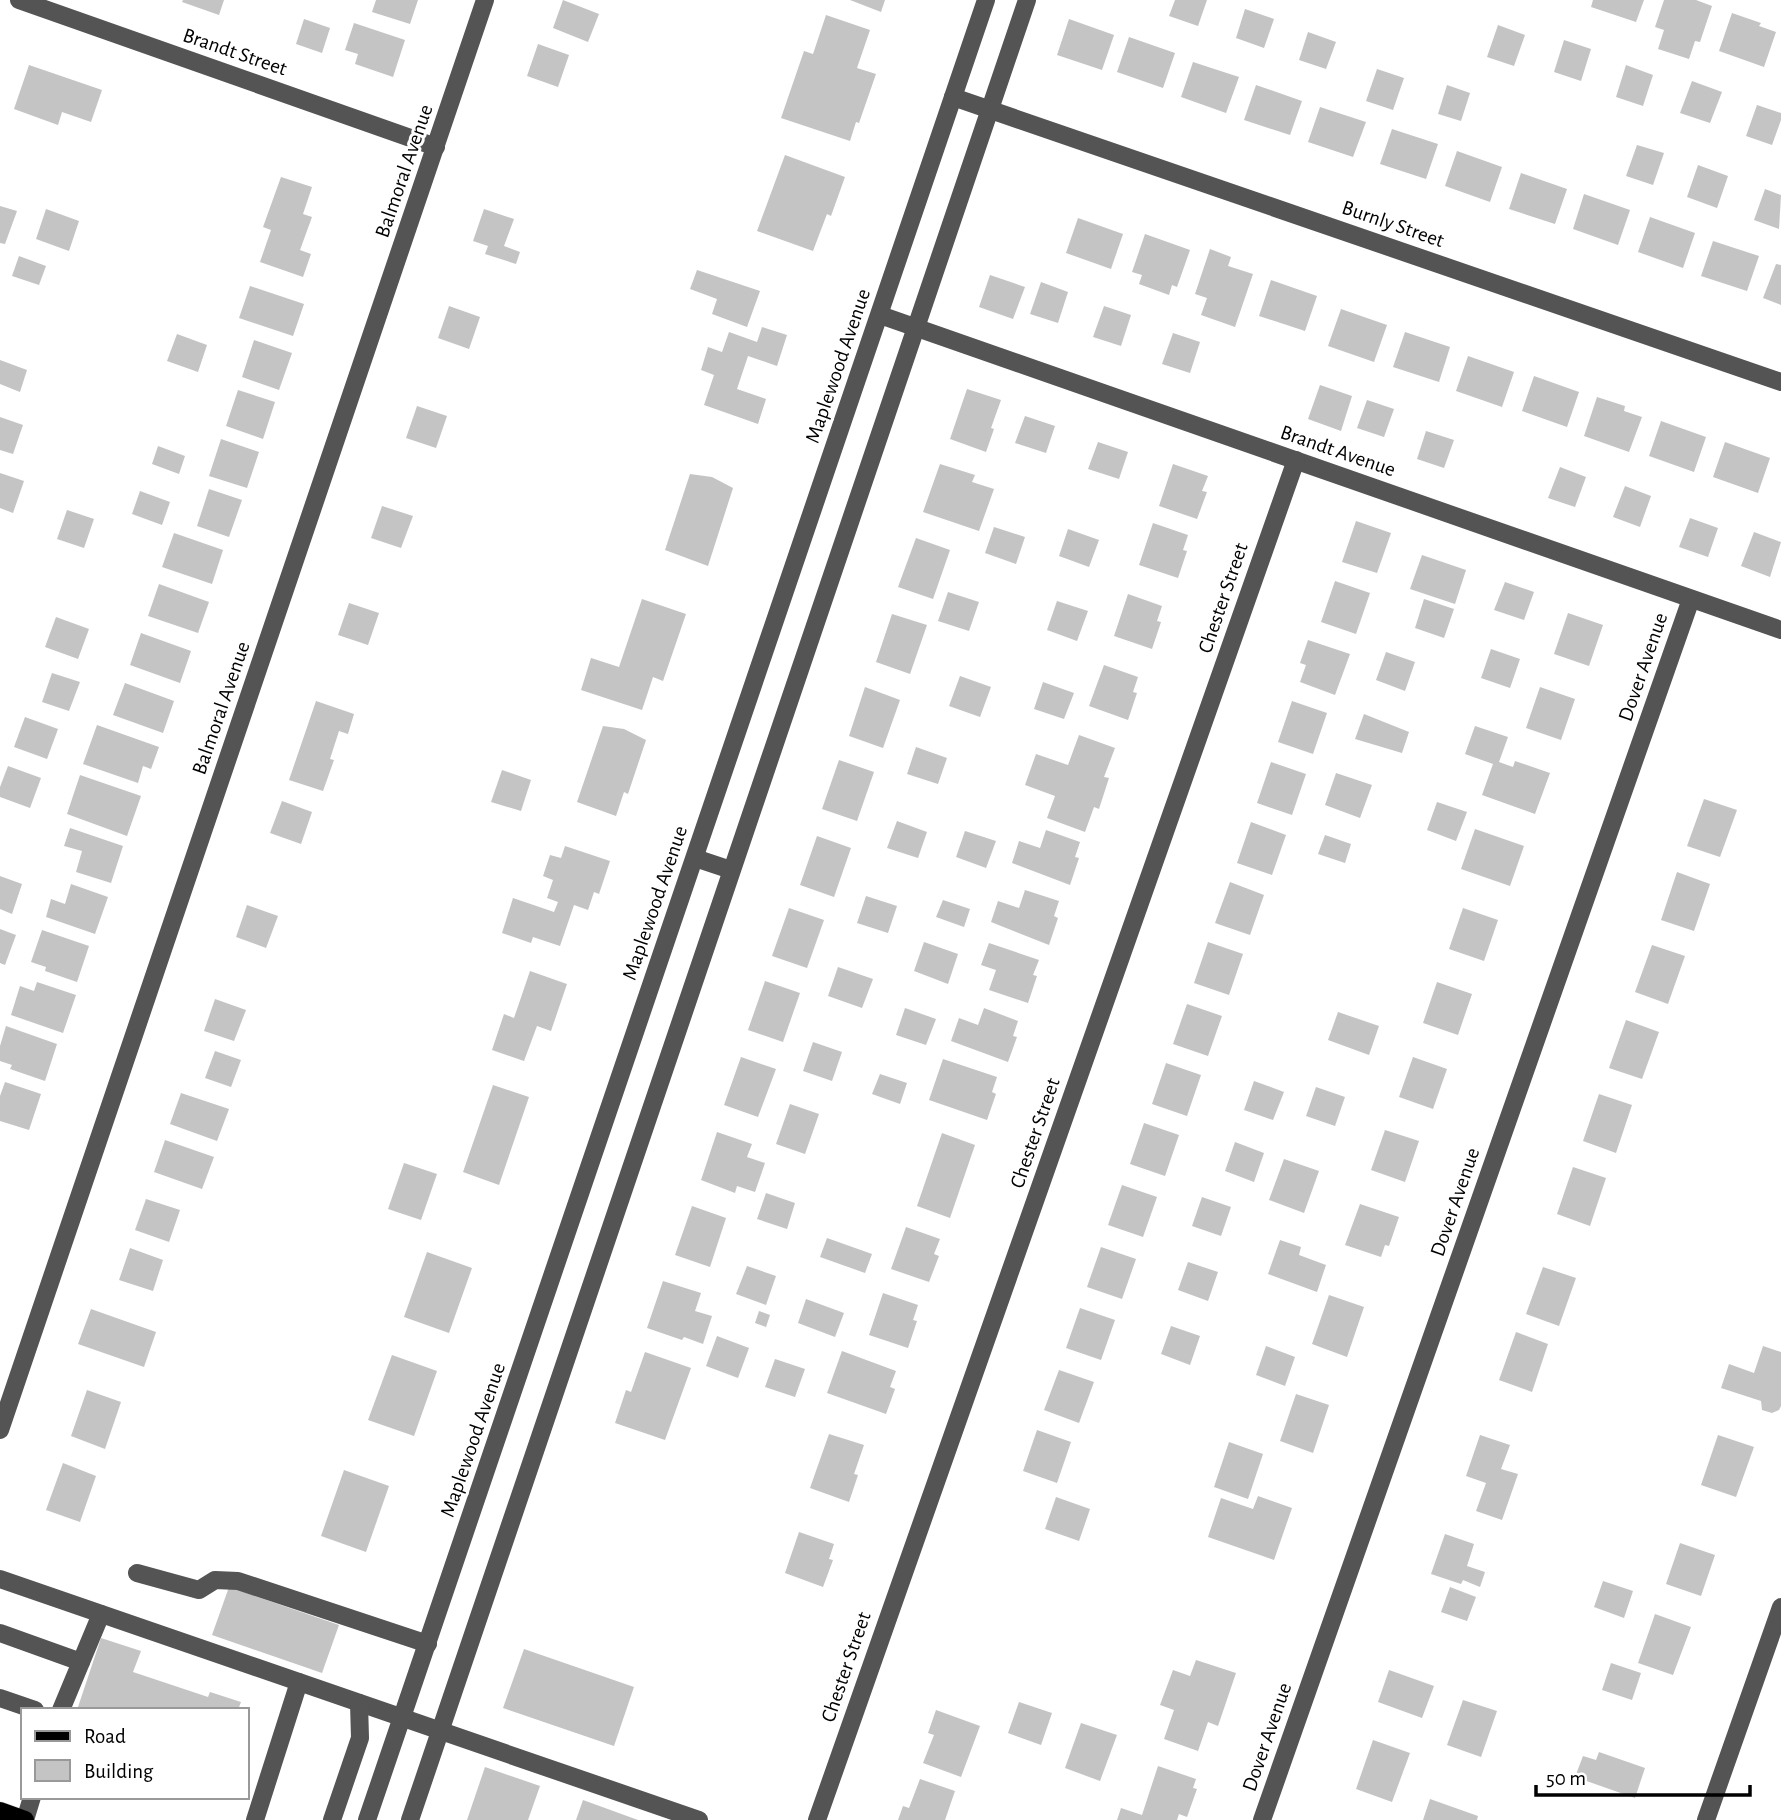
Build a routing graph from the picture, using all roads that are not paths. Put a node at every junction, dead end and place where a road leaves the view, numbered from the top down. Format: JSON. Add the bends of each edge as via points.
{"nodes":[{"id":1,"x":19,"y":0,"type":"edge"},
{"id":2,"x":485,"y":0,"type":"edge"},
{"id":3,"x":986,"y":0,"type":"edge"},
{"id":4,"x":1027,"y":0,"type":"edge"},
{"id":5,"x":953,"y":97,"type":"junction"},
{"id":6,"x":990,"y":110,"type":"junction"},
{"id":7,"x":436,"y":146,"type":"junction"},
{"id":8,"x":880,"y":315,"type":"junction"},
{"id":9,"x":916,"y":328,"type":"junction"},
{"id":10,"x":1781,"y":382,"type":"edge"},
{"id":11,"x":1296,"y":460,"type":"junction"},
{"id":12,"x":1691,"y":599,"type":"junction"},
{"id":13,"x":1781,"y":630,"type":"edge"},
{"id":14,"x":695,"y":858,"type":"junction"},
{"id":15,"x":731,"y":870,"type":"junction"},
{"id":16,"x":0,"y":1430,"type":"edge"},
{"id":17,"x":137,"y":1573,"type":"dead end"},
{"id":18,"x":0,"y":1580,"type":"edge"},
{"id":19,"x":1781,"y":1607,"type":"edge"},
{"id":20,"x":102,"y":1614,"type":"junction"},
{"id":21,"x":0,"y":1633,"type":"edge"},
{"id":22,"x":428,"y":1644,"type":"junction"},
{"id":23,"x":81,"y":1662,"type":"junction"},
{"id":24,"x":299,"y":1682,"type":"junction"},
{"id":25,"x":0,"y":1698,"type":"edge"},
{"id":26,"x":359,"y":1703,"type":"junction"},
{"id":27,"x":29,"y":1708,"type":"edge"},
{"id":28,"x":62,"y":1708,"type":"edge"},
{"id":29,"x":402,"y":1718,"type":"junction"},
{"id":30,"x":439,"y":1731,"type":"junction"},
{"id":31,"x":31,"y":1799,"type":"edge"},
{"id":32,"x":0,"y":1811,"type":"edge"},
{"id":33,"x":25,"y":1820,"type":"edge"},
{"id":34,"x":255,"y":1820,"type":"edge"},
{"id":35,"x":332,"y":1820,"type":"edge"},
{"id":36,"x":367,"y":1820,"type":"edge"},
{"id":37,"x":410,"y":1820,"type":"edge"},
{"id":38,"x":699,"y":1820,"type":"edge"},
{"id":39,"x":817,"y":1820,"type":"edge"},
{"id":40,"x":1262,"y":1820,"type":"edge"},
{"id":41,"x":1706,"y":1820,"type":"edge"}],
"edges":[{"from":1,"to":7,"type":"street","name":"Brandt Street"},
{"from":2,"to":7,"type":"street","name":"Balmoral Avenue"},
{"from":3,"to":5,"type":"street","name":"Maplewood Avenue"},
{"from":4,"to":6,"type":"street"},
{"from":5,"to":6,"type":"street","name":"Burnly Street"},
{"from":5,"to":8,"type":"street","name":"Maplewood Avenue"},
{"from":6,"to":9,"type":"street"},
{"from":6,"to":10,"type":"street","name":"Burnly Street"},
{"from":7,"to":16,"type":"street","name":"Balmoral Avenue"},
{"from":8,"to":9,"type":"street","name":"Brandt Avenue"},
{"from":8,"to":14,"type":"street","name":"Maplewood Avenue"},
{"from":9,"to":11,"type":"street","name":"Brandt Avenue"},
{"from":9,"to":15,"type":"street"},
{"from":11,"to":12,"type":"street","name":"Brandt Avenue"},
{"from":11,"to":39,"type":"street","name":"Chester Street"},
{"from":12,"to":13,"type":"street","name":"Brandt Avenue"},
{"from":12,"to":40,"type":"street","name":"Dover Avenue"},
{"from":14,"to":15,"type":"street"},
{"from":14,"to":22,"type":"street","name":"Maplewood Avenue"},
{"from":15,"to":30,"type":"street"},
{"from":17,"to":22,"type":"street","via":[[199,1590],[215,1580],[238,1581]]},
{"from":18,"to":20,"type":"street"},
{"from":19,"to":41,"type":"street"},
{"from":20,"to":23,"type":"street"},
{"from":20,"to":24,"type":"street"},
{"from":21,"to":23,"type":"street"},
{"from":22,"to":29,"type":"street","name":"Maplewood Avenue"},
{"from":23,"to":28,"type":"street"},
{"from":24,"to":26,"type":"street"},
{"from":24,"to":34,"type":"street"},
{"from":25,"to":27,"type":"street"},
{"from":26,"to":29,"type":"street"},
{"from":26,"to":35,"type":"street","via":[[360,1738]]},
{"from":29,"to":30,"type":"street"},
{"from":29,"to":36,"type":"street","name":"Maplewood Avenue"},
{"from":30,"to":37,"type":"street"},
{"from":30,"to":38,"type":"street"},
{"from":31,"to":33,"type":"street"},
{"from":32,"to":33,"type":"main road"}]}
